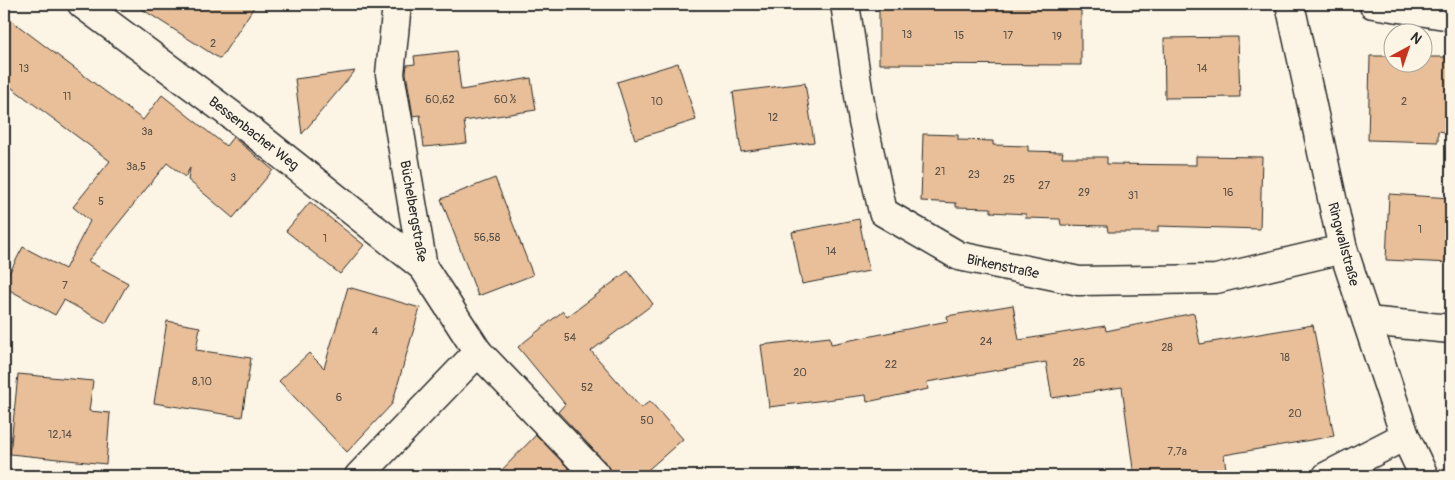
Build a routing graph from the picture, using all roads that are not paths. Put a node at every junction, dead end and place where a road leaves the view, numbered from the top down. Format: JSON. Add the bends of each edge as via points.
{"nodes":[{"id":1,"x":82,"y":4,"type":"edge"},
{"id":2,"x":397,"y":4,"type":"edge"},
{"id":3,"x":844,"y":4,"type":"edge"},
{"id":4,"x":1290,"y":4,"type":"edge"},
{"id":5,"x":1373,"y":4,"type":"edge"},
{"id":6,"x":1451,"y":16,"type":"edge"},
{"id":7,"x":1343,"y":249,"type":"junction"},
{"id":8,"x":423,"y":267,"type":"junction"},
{"id":9,"x":1367,"y":321,"type":"junction"},
{"id":10,"x":1451,"y":329,"type":"edge"},
{"id":11,"x":478,"y":352,"type":"junction"},
{"id":12,"x":1405,"y":436,"type":"junction"},
{"id":13,"x":359,"y":476,"type":"edge"},
{"id":14,"x":597,"y":476,"type":"edge"},
{"id":15,"x":1327,"y":476,"type":"edge"},
{"id":16,"x":1424,"y":476,"type":"edge"}],
"edges":[{"from":1,"to":8,"type":"street","name":"Bessenbacher Weg","via":[[252,131]]},
{"from":2,"to":8,"type":"street","name":"Büchelbergstraße","via":[[390,74]]},
{"from":3,"to":7,"type":"street","name":"Birkenstraße","via":[[863,122],[883,212],[959,256],[1079,281],[1216,279]]},
{"from":4,"to":7,"type":"street","name":"Ringwallstraße"},
{"from":5,"to":6,"type":"street"},
{"from":7,"to":9,"type":"street","name":"Ringwallstraße"},
{"from":8,"to":11,"type":"street","name":"Büchelbergstraße"},
{"from":9,"to":10,"type":"street"},
{"from":9,"to":12,"type":"street","name":"Ringwallstraße"},
{"from":11,"to":13,"type":"street"},
{"from":11,"to":14,"type":"street","name":"Büchelbergstraße"},
{"from":12,"to":15,"type":"street"},
{"from":12,"to":16,"type":"street","name":"Ringwallstraße"}]}
